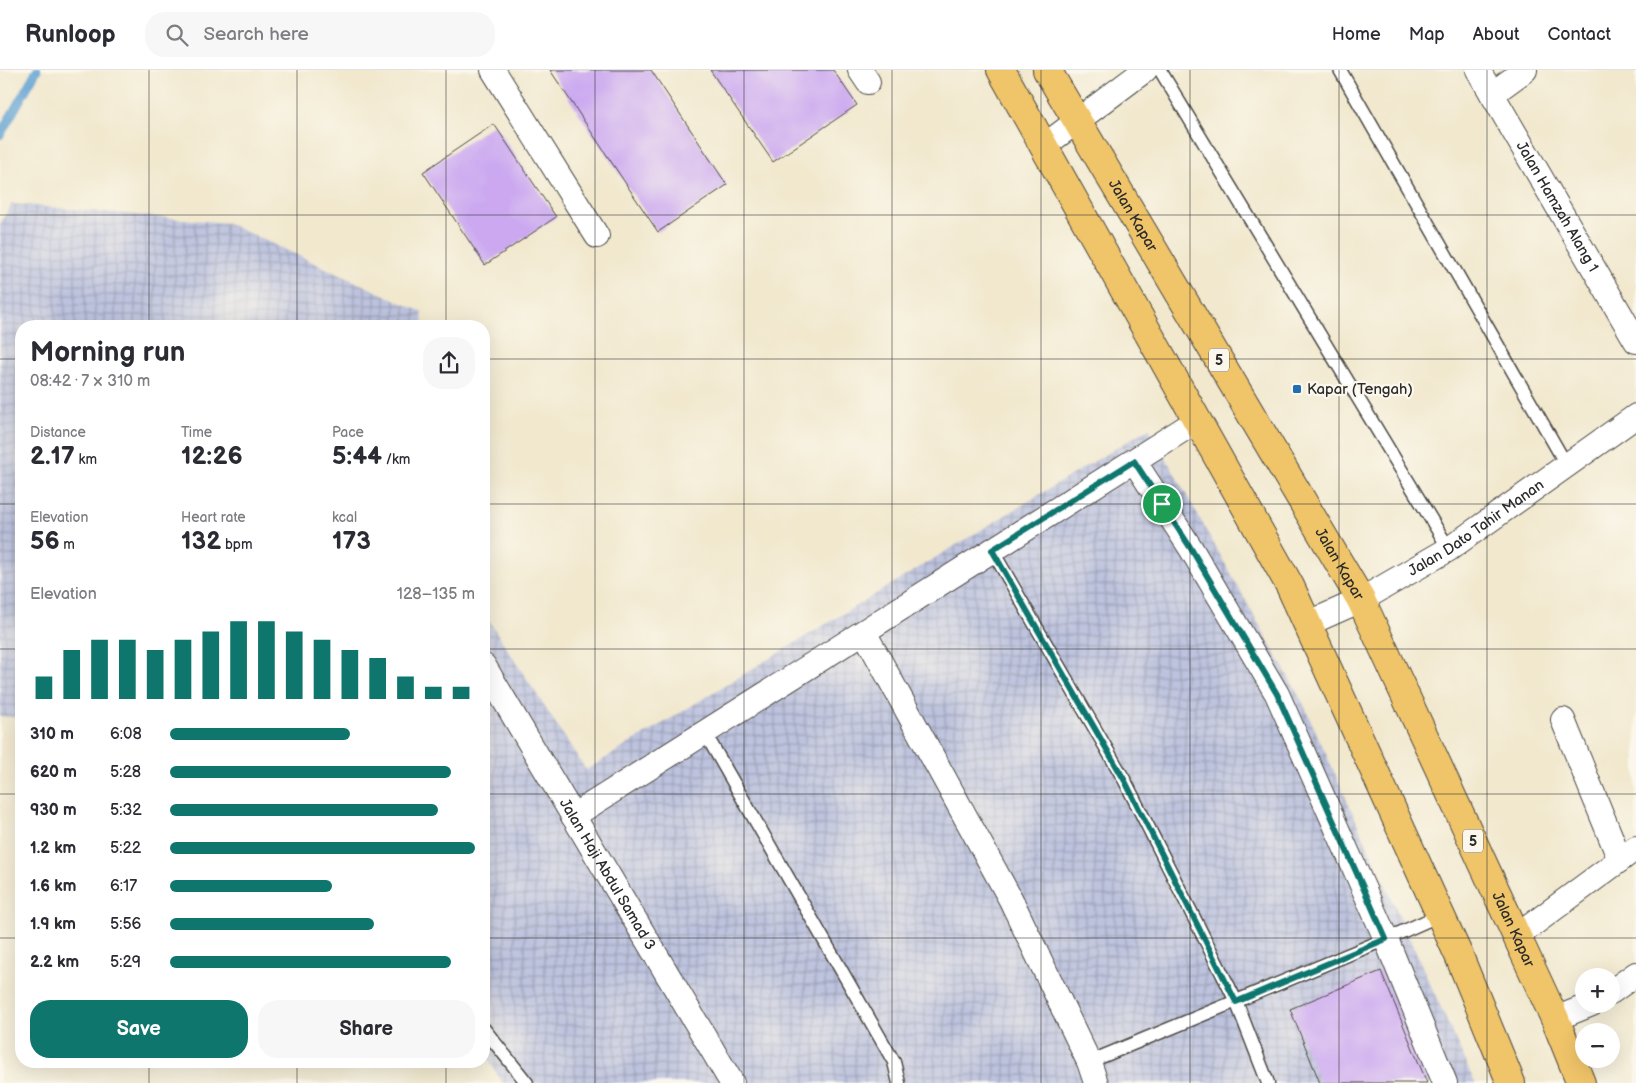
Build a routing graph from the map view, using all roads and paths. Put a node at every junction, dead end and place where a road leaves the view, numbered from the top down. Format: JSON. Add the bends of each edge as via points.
{"nodes":[{"id":1,"x":493,"y":70,"type":"edge"},
{"id":2,"x":1001,"y":70,"type":"edge"},
{"id":3,"x":1047,"y":70,"type":"edge"},
{"id":4,"x":1145,"y":70,"type":"edge"},
{"id":5,"x":1160,"y":70,"type":"edge"},
{"id":6,"x":1340,"y":70,"type":"edge"},
{"id":7,"x":1478,"y":70,"type":"edge"},
{"id":8,"x":1525,"y":70,"type":"edge"},
{"id":9,"x":1492,"y":94,"type":"junction"},
{"id":10,"x":1076,"y":121,"type":"junction"},
{"id":11,"x":1044,"y":146,"type":"junction"},
{"id":12,"x":597,"y":236,"type":"dead end"},
{"id":13,"x":1636,"y":341,"type":"edge"},
{"id":14,"x":1636,"y":416,"type":"edge"},
{"id":15,"x":1198,"y":420,"type":"junction"},
{"id":16,"x":1134,"y":461,"type":"junction"},
{"id":17,"x":1567,"y":466,"type":"junction"},
{"id":18,"x":1449,"y":549,"type":"junction"},
{"id":19,"x":992,"y":550,"type":"junction"},
{"id":20,"x":1361,"y":600,"type":"junction"},
{"id":21,"x":1307,"y":624,"type":"junction"},
{"id":22,"x":864,"y":632,"type":"junction"},
{"id":23,"x":490,"y":676,"type":"edge"},
{"id":24,"x":1563,"y":720,"type":"dead end"},
{"id":25,"x":705,"y":733,"type":"junction"},
{"id":26,"x":573,"y":816,"type":"junction"},
{"id":27,"x":1628,"y":854,"type":"edge"},
{"id":28,"x":1440,"y":915,"type":"junction"},
{"id":29,"x":1517,"y":936,"type":"junction"},
{"id":30,"x":1386,"y":939,"type":"junction"},
{"id":31,"x":1636,"y":974,"type":"edge"},
{"id":32,"x":1620,"y":986,"type":"edge"},
{"id":33,"x":1236,"y":1002,"type":"junction"},
{"id":34,"x":1575,"y":1011,"type":"edge"},
{"id":35,"x":1555,"y":1019,"type":"junction"},
{"id":36,"x":490,"y":1037,"type":"edge"},
{"id":37,"x":1093,"y":1073,"type":"edge"},
{"id":38,"x":527,"y":1083,"type":"edge"},
{"id":39,"x":732,"y":1083,"type":"edge"},
{"id":40,"x":900,"y":1083,"type":"edge"},
{"id":41,"x":1268,"y":1083,"type":"edge"},
{"id":42,"x":1445,"y":1083,"type":"edge"},
{"id":43,"x":1511,"y":1083,"type":"edge"},
{"id":44,"x":1581,"y":1083,"type":"edge"}],
"edges":[{"from":1,"to":12,"type":"street"},
{"from":2,"to":11,"type":"highway"},
{"from":3,"to":10,"type":"highway","name":"Jalan Kapar","number":"5"},
{"from":4,"to":10,"type":"street"},
{"from":5,"to":18,"type":"lane"},
{"from":6,"to":17,"type":"lane"},
{"from":7,"to":9,"type":"street","name":"Jalan Hamzah Alang 1"},
{"from":8,"to":9,"type":"street"},
{"from":9,"to":13,"type":"street","name":"Jalan Hamzah Alang 1"},
{"from":10,"to":11,"type":"street"},
{"from":10,"to":20,"type":"highway","name":"Jalan Kapar","number":"5"},
{"from":11,"to":15,"type":"highway"},
{"from":14,"to":17,"type":"street","name":"Jalan Dato Tahir Manan"},
{"from":15,"to":16,"type":"street"},
{"from":15,"to":21,"type":"highway","via":[[1290,586]]},
{"from":16,"to":19,"type":"street"},
{"from":16,"to":30,"type":"street","via":[[1190,547],[1277,694]]},
{"from":17,"to":18,"type":"street","name":"Jalan Dato Tahir Manan"},
{"from":18,"to":20,"type":"street","name":"Jalan Dato Tahir Manan"},
{"from":19,"to":22,"type":"street"},
{"from":19,"to":33,"type":"lane","via":[[1125,781]]},
{"from":20,"to":21,"type":"street","name":"Jalan Dato Tahir Manan"},
{"from":20,"to":29,"type":"highway","name":"Jalan Kapar","number":"5"},
{"from":21,"to":28,"type":"highway"},
{"from":22,"to":25,"type":"street"},
{"from":22,"to":37,"type":"street","via":[[1011,900]]},
{"from":23,"to":26,"type":"street","name":"Jalan Haji Abdul Samad 3"},
{"from":24,"to":27,"type":"street"},
{"from":25,"to":26,"type":"street"},
{"from":25,"to":40,"type":"lane","via":[[894,1062]]},
{"from":26,"to":39,"type":"street","name":"Jalan Haji Abdul Samad 3"},
{"from":27,"to":29,"type":"street"},
{"from":28,"to":30,"type":"lane"},
{"from":28,"to":43,"type":"highway"},
{"from":29,"to":35,"type":"highway","name":"Jalan Kapar","number":"5"},
{"from":30,"to":33,"type":"lane"},
{"from":30,"to":42,"type":"street"},
{"from":31,"to":32,"type":"street"},
{"from":33,"to":37,"type":"lane"},
{"from":33,"to":41,"type":"lane"},
{"from":34,"to":35,"type":"street"},
{"from":35,"to":44,"type":"highway","name":"Jalan Kapar","number":"5"},
{"from":36,"to":38,"type":"lane"}]}
